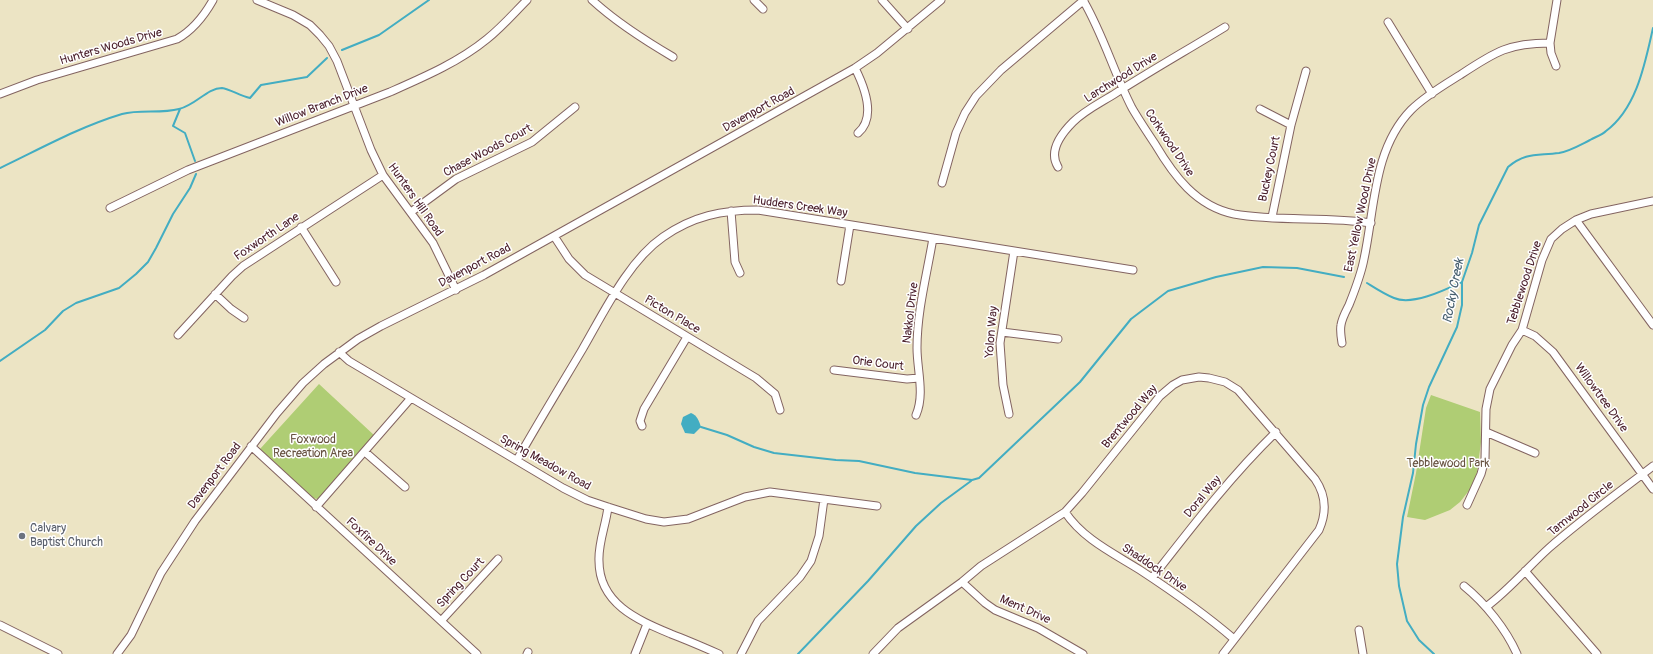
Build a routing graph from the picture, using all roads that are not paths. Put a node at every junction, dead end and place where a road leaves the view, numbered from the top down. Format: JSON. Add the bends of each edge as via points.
{"nodes":[{"id":1,"x":213,"y":0,"type":"edge"},
{"id":2,"x":257,"y":0,"type":"edge"},
{"id":3,"x":527,"y":0,"type":"edge"},
{"id":4,"x":592,"y":0,"type":"edge"},
{"id":5,"x":754,"y":0,"type":"edge"},
{"id":6,"x":882,"y":0,"type":"edge"},
{"id":7,"x":941,"y":0,"type":"edge"},
{"id":8,"x":1084,"y":0,"type":"edge"},
{"id":9,"x":1557,"y":0,"type":"edge"},
{"id":10,"x":762,"y":9,"type":"dead end"},
{"id":11,"x":1388,"y":22,"type":"dead end"},
{"id":12,"x":1225,"y":27,"type":"dead end"},
{"id":13,"x":908,"y":29,"type":"junction"},
{"id":14,"x":1550,"y":43,"type":"junction"},
{"id":15,"x":674,"y":57,"type":"dead end"},
{"id":16,"x":1556,"y":66,"type":"dead end"},
{"id":17,"x":855,"y":68,"type":"junction"},
{"id":18,"x":1306,"y":71,"type":"dead end"},
{"id":19,"x":1123,"y":88,"type":"junction"},
{"id":20,"x":0,"y":94,"type":"edge"},
{"id":21,"x":1432,"y":94,"type":"junction"},
{"id":22,"x":354,"y":106,"type":"junction"},
{"id":23,"x":575,"y":107,"type":"dead end"},
{"id":24,"x":1260,"y":109,"type":"dead end"},
{"id":25,"x":1291,"y":125,"type":"junction"},
{"id":26,"x":858,"y":133,"type":"dead end"},
{"id":27,"x":1058,"y":167,"type":"dead end"},
{"id":28,"x":383,"y":175,"type":"junction"},
{"id":29,"x":942,"y":183,"type":"dead end"},
{"id":30,"x":1653,"y":201,"type":"edge"},
{"id":31,"x":110,"y":208,"type":"dead end"},
{"id":32,"x":731,"y":211,"type":"junction"},
{"id":33,"x":411,"y":212,"type":"junction"},
{"id":34,"x":1272,"y":217,"type":"junction"},
{"id":35,"x":1576,"y":220,"type":"junction"},
{"id":36,"x":1371,"y":223,"type":"junction"},
{"id":37,"x":850,"y":225,"type":"junction"},
{"id":38,"x":301,"y":227,"type":"junction"},
{"id":39,"x":554,"y":236,"type":"junction"},
{"id":40,"x":933,"y":238,"type":"junction"},
{"id":41,"x":1014,"y":251,"type":"junction"},
{"id":42,"x":1133,"y":270,"type":"dead end"},
{"id":43,"x":740,"y":273,"type":"dead end"},
{"id":44,"x":841,"y":281,"type":"dead end"},
{"id":45,"x":336,"y":282,"type":"dead end"},
{"id":46,"x":456,"y":290,"type":"junction"},
{"id":47,"x":215,"y":294,"type":"junction"},
{"id":48,"x":615,"y":294,"type":"junction"},
{"id":49,"x":244,"y":318,"type":"dead end"},
{"id":50,"x":1653,"y":325,"type":"edge"},
{"id":51,"x":1522,"y":330,"type":"junction"},
{"id":52,"x":1002,"y":332,"type":"junction"},
{"id":53,"x":178,"y":335,"type":"dead end"},
{"id":54,"x":687,"y":336,"type":"junction"},
{"id":55,"x":1058,"y":339,"type":"dead end"},
{"id":56,"x":1342,"y":343,"type":"dead end"},
{"id":57,"x":339,"y":352,"type":"junction"},
{"id":58,"x":834,"y":370,"type":"dead end"},
{"id":59,"x":919,"y":378,"type":"junction"},
{"id":60,"x":411,"y":398,"type":"junction"},
{"id":61,"x":780,"y":410,"type":"dead end"},
{"id":62,"x":1009,"y":414,"type":"dead end"},
{"id":63,"x":916,"y":415,"type":"dead end"},
{"id":64,"x":642,"y":426,"type":"dead end"},
{"id":65,"x":1276,"y":432,"type":"junction"},
{"id":66,"x":1486,"y":432,"type":"junction"},
{"id":67,"x":251,"y":446,"type":"junction"},
{"id":68,"x":365,"y":452,"type":"junction"},
{"id":69,"x":1535,"y":453,"type":"dead end"},
{"id":70,"x":517,"y":460,"type":"junction"},
{"id":71,"x":1653,"y":466,"type":"edge"},
{"id":72,"x":1642,"y":475,"type":"junction"},
{"id":73,"x":405,"y":487,"type":"dead end"},
{"id":74,"x":1653,"y":489,"type":"edge"},
{"id":75,"x":824,"y":499,"type":"junction"},
{"id":76,"x":1467,"y":505,"type":"dead end"},
{"id":77,"x":877,"y":506,"type":"dead end"},
{"id":78,"x":316,"y":507,"type":"junction"},
{"id":79,"x":608,"y":507,"type":"junction"},
{"id":80,"x":1065,"y":512,"type":"junction"},
{"id":81,"x":498,"y":559,"type":"dead end"},
{"id":82,"x":1525,"y":571,"type":"junction"},
{"id":83,"x":1152,"y":578,"type":"junction"},
{"id":84,"x":962,"y":582,"type":"junction"},
{"id":85,"x":1464,"y":586,"type":"dead end"},
{"id":86,"x":1486,"y":606,"type":"junction"},
{"id":87,"x":441,"y":621,"type":"junction"},
{"id":88,"x":647,"y":624,"type":"junction"},
{"id":89,"x":0,"y":625,"type":"edge"},
{"id":90,"x":1359,"y":630,"type":"dead end"},
{"id":91,"x":1234,"y":639,"type":"junction"},
{"id":92,"x":58,"y":654,"type":"edge"},
{"id":93,"x":117,"y":654,"type":"edge"},
{"id":94,"x":476,"y":654,"type":"edge"},
{"id":95,"x":635,"y":654,"type":"edge"},
{"id":96,"x":719,"y":654,"type":"edge"},
{"id":97,"x":742,"y":654,"type":"edge"},
{"id":98,"x":874,"y":654,"type":"edge"},
{"id":99,"x":1083,"y":654,"type":"edge"},
{"id":100,"x":1223,"y":654,"type":"edge"},
{"id":101,"x":1363,"y":654,"type":"edge"},
{"id":102,"x":1517,"y":654,"type":"edge"},
{"id":103,"x":1597,"y":654,"type":"edge"}],
"edges":[{"from":1,"to":20,"type":"street","name":"Hunters Woods Drive","via":[[197,23],[178,39],[38,80]]},
{"from":2,"to":22,"type":"street","name":"Hunters Hill Road","via":[[293,15],[310,25],[320,35],[337,61]]},
{"from":3,"to":22,"type":"street","name":"Willow Branch Drive","via":[[475,48],[423,77]]},
{"from":4,"to":15,"type":"street","via":[[639,38]]},
{"from":5,"to":10,"type":"street"},
{"from":6,"to":13,"type":"street"},
{"from":7,"to":13,"type":"street","name":"Davenport Road"},
{"from":8,"to":19,"type":"street","name":"Corkwood Drive"},
{"from":8,"to":29,"type":"street","via":[[1001,70],[976,96],[956,133]]},
{"from":9,"to":14,"type":"street"},
{"from":11,"to":21,"type":"street"},
{"from":12,"to":19,"type":"street","name":"Larchwood Drive"},
{"from":13,"to":17,"type":"street","name":"Davenport Road"},
{"from":14,"to":16,"type":"street"},
{"from":14,"to":21,"type":"street","name":"East Yellow Wood Drive","via":[[1524,44],[1508,48],[1482,60]]},
{"from":17,"to":26,"type":"street","via":[[864,88],[867,109],[864,126]]},
{"from":17,"to":39,"type":"street","name":"Davenport Road"},
{"from":18,"to":25,"type":"street","name":"Buckey Court"},
{"from":19,"to":27,"type":"street","name":"Larchwood Drive","via":[[1068,127],[1054,152]]},
{"from":19,"to":34,"type":"street","name":"Corkwood Drive","via":[[1165,161],[1190,192],[1223,211],[1246,216]]},
{"from":21,"to":36,"type":"street","name":"East Yellow Wood Drive","via":[[1410,111],[1391,137],[1380,166]]},
{"from":22,"to":28,"type":"street","name":"Hunters Hill Road"},
{"from":22,"to":31,"type":"street","name":"Willow Branch Drive","via":[[188,170]]},
{"from":23,"to":33,"type":"street","name":"Chase Woods Court","via":[[532,142],[456,179]]},
{"from":24,"to":25,"type":"street","name":"Buckey Court"},
{"from":25,"to":34,"type":"street","name":"Buckey Court"},
{"from":28,"to":33,"type":"street","name":"Hunters Hill Road"},
{"from":28,"to":38,"type":"street","name":"Foxworth Lane"},
{"from":30,"to":35,"type":"street","name":"Tebblewood Drive","via":[[1602,211]]},
{"from":32,"to":37,"type":"street","name":"Hudders Creek Way","via":[[758,210]]},
{"from":32,"to":43,"type":"street","via":[[734,262]]},
{"from":32,"to":48,"type":"street","name":"Hudders Creek Way","via":[[703,217],[663,237],[640,257]]},
{"from":33,"to":46,"type":"street","name":"Hunters Hill Road","via":[[433,243]]},
{"from":34,"to":36,"type":"street","name":"Corkwood Drive","via":[[1356,220]]},
{"from":35,"to":50,"type":"street"},
{"from":35,"to":51,"type":"street","name":"Tebblewood Drive","via":[[1556,233],[1547,245]]},
{"from":36,"to":56,"type":"street","name":"East Yellow Wood Drive","via":[[1361,272],[1341,324]]},
{"from":37,"to":40,"type":"street","name":"Hudders Creek Way"},
{"from":37,"to":44,"type":"street"},
{"from":38,"to":45,"type":"street"},
{"from":38,"to":47,"type":"street","name":"Foxworth Lane","via":[[243,266]]},
{"from":39,"to":46,"type":"street","name":"Davenport Road"},
{"from":39,"to":48,"type":"street","name":"Picton Place","via":[[578,270]]},
{"from":40,"to":41,"type":"street","name":"Hudders Creek Way"},
{"from":40,"to":59,"type":"street","name":"Nakkol Drive","via":[[918,329]]},
{"from":41,"to":42,"type":"street","name":"Hudders Creek Way"},
{"from":41,"to":52,"type":"street","name":"Yolon Way"},
{"from":46,"to":57,"type":"street","name":"Davenport Road","via":[[381,326]]},
{"from":47,"to":49,"type":"street"},
{"from":47,"to":53,"type":"street","name":"Foxworth Lane"},
{"from":48,"to":54,"type":"street","name":"Picton Place"},
{"from":48,"to":70,"type":"street","name":"Hudders Creek Way"},
{"from":51,"to":66,"type":"street","name":"Tebblewood Drive","via":[[1490,389],[1486,409]]},
{"from":51,"to":72,"type":"street","name":"Willowtree Drive","via":[[1535,336],[1554,352]]},
{"from":52,"to":55,"type":"street"},
{"from":52,"to":62,"type":"street","name":"Yolon Way","via":[[1000,358]]},
{"from":54,"to":61,"type":"street","name":"Picton Place","via":[[742,368],[769,388],[777,397]]},
{"from":54,"to":64,"type":"street","via":[[644,409],[640,421]]},
{"from":57,"to":60,"type":"street","name":"Spring Meadow Road","via":[[349,361]]},
{"from":57,"to":67,"type":"street","name":"Davenport Road","via":[[288,399]]},
{"from":58,"to":59,"type":"street","name":"Orie Court","via":[[907,379]]},
{"from":59,"to":63,"type":"street","name":"Nakkol Drive","via":[[920,404]]},
{"from":60,"to":68,"type":"street"},
{"from":60,"to":70,"type":"street","name":"Spring Meadow Road"},
{"from":65,"to":80,"type":"street","name":"Brentwood Way","via":[[1230,384],[1199,377],[1182,380],[1160,396]]},
{"from":65,"to":83,"type":"street","name":"Doral Way","via":[[1201,516]]},
{"from":65,"to":91,"type":"street","name":"Brentwood Way","via":[[1319,485],[1324,501],[1324,514],[1319,530],[1310,543]]},
{"from":66,"to":69,"type":"street"},
{"from":66,"to":76,"type":"street","name":"Tebblewood Drive","via":[[1483,466]]},
{"from":67,"to":78,"type":"street","name":"Foxfire Drive"},
{"from":67,"to":93,"type":"street","name":"Davenport Road","via":[[175,549],[134,630]]},
{"from":68,"to":73,"type":"street"},
{"from":68,"to":78,"type":"street"},
{"from":70,"to":79,"type":"street","name":"Spring Meadow Road","via":[[563,488]]},
{"from":71,"to":72,"type":"street","name":"Tamwood Circle"},
{"from":72,"to":74,"type":"street","name":"Willowtree Drive"},
{"from":72,"to":82,"type":"street","name":"Tamwood Circle","via":[[1576,525]]},
{"from":75,"to":77,"type":"street","name":"Spring Meadow Road"},
{"from":75,"to":79,"type":"street","name":"Spring Meadow Road","via":[[763,492],[688,519],[669,522],[646,519]]},
{"from":75,"to":97,"type":"street","via":[[819,536],[811,561],[800,577],[758,621]]},
{"from":78,"to":87,"type":"street","name":"Foxfire Drive"},
{"from":79,"to":88,"type":"street","via":[[599,553],[602,577],[619,605]]},
{"from":80,"to":83,"type":"street","name":"Shaddock Drive","via":[[1087,536]]},
{"from":80,"to":84,"type":"street","name":"Brentwood Way","via":[[995,556]]},
{"from":81,"to":87,"type":"street","name":"Spring Court"},
{"from":82,"to":86,"type":"street","name":"Tamwood Circle"},
{"from":82,"to":103,"type":"street"},
{"from":83,"to":91,"type":"street","name":"Shaddock Drive"},
{"from":84,"to":98,"type":"street","name":"Brentwood Way","via":[[898,628]]},
{"from":84,"to":99,"type":"street","name":"Ment Drive","via":[[995,610],[1038,628]]},
{"from":85,"to":86,"type":"street"},
{"from":86,"to":102,"type":"street"},
{"from":87,"to":94,"type":"street","name":"Foxfire Drive"},
{"from":88,"to":95,"type":"street"},
{"from":88,"to":96,"type":"street"},
{"from":89,"to":92,"type":"street"},
{"from":90,"to":101,"type":"street"},
{"from":91,"to":100,"type":"street","name":"Brentwood Way"}]}
